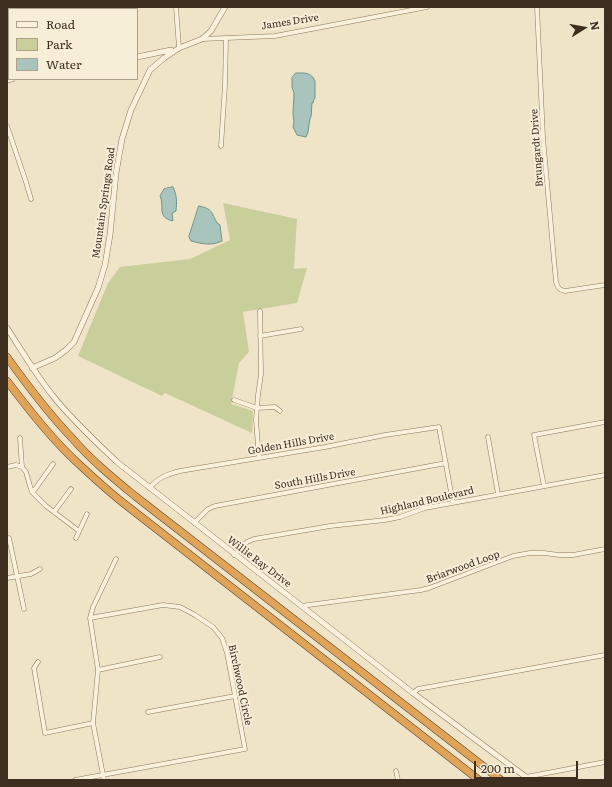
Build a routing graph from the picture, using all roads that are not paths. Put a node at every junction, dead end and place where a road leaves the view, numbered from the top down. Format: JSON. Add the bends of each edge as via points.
{"nodes":[{"id":1,"x":176,"y":7,"type":"edge"},
{"id":2,"x":225,"y":7,"type":"edge"},
{"id":3,"x":427,"y":7,"type":"edge"},
{"id":4,"x":537,"y":7,"type":"edge"},
{"id":5,"x":202,"y":39,"type":"junction"},
{"id":6,"x":226,"y":39,"type":"junction"},
{"id":7,"x":179,"y":48,"type":"junction"},
{"id":8,"x":138,"y":57,"type":"edge"},
{"id":9,"x":7,"y":126,"type":"edge"},
{"id":10,"x":221,"y":146,"type":"dead end"},
{"id":11,"x":31,"y":199,"type":"dead end"},
{"id":12,"x":605,"y":284,"type":"edge"},
{"id":13,"x":260,"y":310,"type":"dead end"},
{"id":14,"x":7,"y":328,"type":"edge"},
{"id":15,"x":301,"y":329,"type":"dead end"},
{"id":16,"x":260,"y":336,"type":"junction"},
{"id":17,"x":7,"y":356,"type":"edge"},
{"id":18,"x":32,"y":368,"type":"junction"},
{"id":19,"x":7,"y":381,"type":"edge"},
{"id":20,"x":234,"y":400,"type":"dead end"},
{"id":21,"x":257,"y":408,"type":"junction"},
{"id":22,"x":280,"y":410,"type":"dead end"},
{"id":23,"x":605,"y":422,"type":"edge"},
{"id":24,"x":488,"y":437,"type":"dead end"},
{"id":25,"x":20,"y":438,"type":"dead end"},
{"id":26,"x":259,"y":458,"type":"junction"},
{"id":27,"x":53,"y":464,"type":"dead end"},
{"id":28,"x":446,"y":464,"type":"junction"},
{"id":29,"x":7,"y":466,"type":"edge"},
{"id":30,"x":22,"y":467,"type":"junction"},
{"id":31,"x":605,"y":475,"type":"edge"},
{"id":32,"x":544,"y":486,"type":"junction"},
{"id":33,"x":149,"y":488,"type":"junction"},
{"id":34,"x":71,"y":489,"type":"dead end"},
{"id":35,"x":33,"y":492,"type":"junction"},
{"id":36,"x":498,"y":494,"type":"junction"},
{"id":37,"x":453,"y":503,"type":"junction"},
{"id":38,"x":54,"y":512,"type":"junction"},
{"id":39,"x":87,"y":514,"type":"dead end"},
{"id":40,"x":194,"y":523,"type":"junction"},
{"id":41,"x":78,"y":531,"type":"junction"},
{"id":42,"x":10,"y":538,"type":"dead end"},
{"id":43,"x":76,"y":538,"type":"dead end"},
{"id":44,"x":605,"y":549,"type":"edge"},
{"id":45,"x":234,"y":554,"type":"junction"},
{"id":46,"x":116,"y":560,"type":"dead end"},
{"id":47,"x":40,"y":569,"type":"dead end"},
{"id":48,"x":17,"y":576,"type":"junction"},
{"id":49,"x":7,"y":578,"type":"edge"},
{"id":50,"x":302,"y":606,"type":"junction"},
{"id":51,"x":24,"y":610,"type":"dead end"},
{"id":52,"x":90,"y":618,"type":"junction"},
{"id":53,"x":605,"y":655,"type":"edge"},
{"id":54,"x":160,"y":657,"type":"dead end"},
{"id":55,"x":38,"y":662,"type":"dead end"},
{"id":56,"x":98,"y":670,"type":"junction"},
{"id":57,"x":413,"y":693,"type":"junction"},
{"id":58,"x":235,"y":696,"type":"junction"},
{"id":59,"x":148,"y":712,"type":"dead end"},
{"id":60,"x":93,"y":723,"type":"junction"},
{"id":61,"x":605,"y":762,"type":"edge"},
{"id":62,"x":396,"y":771,"type":"dead end"},
{"id":63,"x":103,"y":775,"type":"junction"},
{"id":64,"x":528,"y":778,"type":"edge"},
{"id":65,"x":75,"y":780,"type":"edge"},
{"id":66,"x":104,"y":780,"type":"edge"},
{"id":67,"x":398,"y":780,"type":"edge"},
{"id":68,"x":479,"y":780,"type":"edge"},
{"id":69,"x":501,"y":780,"type":"edge"}],
"edges":[{"from":1,"to":7,"type":"street"},
{"from":2,"to":5,"type":"street","name":"Mountain Springs Road","via":[[211,31]]},
{"from":3,"to":6,"type":"street","name":"James Drive","via":[[275,36]]},
{"from":4,"to":12,"type":"street","name":"Brungardt Drive","via":[[543,138],[555,278],[558,288],[565,291]]},
{"from":5,"to":6,"type":"street","name":"James Drive"},
{"from":5,"to":7,"type":"street","name":"Mountain Springs Road"},
{"from":6,"to":10,"type":"street"},
{"from":7,"to":8,"type":"street"},
{"from":7,"to":18,"type":"street","name":"Mountain Springs Road","via":[[150,70],[131,110],[122,139],[116,174],[105,265],[98,288],[74,342],[55,358]]},
{"from":9,"to":11,"type":"street"},
{"from":13,"to":16,"type":"street"},
{"from":14,"to":18,"type":"street","name":"Willie Ray Drive"},
{"from":15,"to":16,"type":"street"},
{"from":16,"to":21,"type":"street","via":[[261,374]]},
{"from":17,"to":69,"type":"highway","via":[[67,433],[135,496]]},
{"from":18,"to":33,"type":"street","name":"Willie Ray Drive","via":[[82,429]]},
{"from":19,"to":68,"type":"highway","via":[[54,439],[81,467],[122,502]]},
{"from":20,"to":21,"type":"street"},
{"from":21,"to":22,"type":"street","via":[[274,407]]},
{"from":21,"to":26,"type":"street"},
{"from":23,"to":32,"type":"street","via":[[534,435]]},
{"from":24,"to":36,"type":"street"},
{"from":25,"to":30,"type":"street"},
{"from":26,"to":28,"type":"street","name":"Golden Hills Drive","via":[[439,427]]},
{"from":26,"to":33,"type":"street","name":"Golden Hills Drive","via":[[166,474]]},
{"from":27,"to":35,"type":"street"},
{"from":28,"to":37,"type":"street"},
{"from":28,"to":40,"type":"street","name":"South Hills Drive","via":[[215,506],[208,509]]},
{"from":29,"to":30,"type":"street"},
{"from":30,"to":35,"type":"street"},
{"from":31,"to":32,"type":"street","name":"Highland Boulevard"},
{"from":32,"to":36,"type":"street","name":"Highland Boulevard"},
{"from":33,"to":40,"type":"street","name":"Willie Ray Drive"},
{"from":34,"to":38,"type":"street"},
{"from":35,"to":38,"type":"street"},
{"from":36,"to":37,"type":"street","name":"Highland Boulevard"},
{"from":37,"to":45,"type":"street","name":"Highland Boulevard","via":[[424,508],[385,520],[254,539]]},
{"from":38,"to":41,"type":"street"},
{"from":39,"to":41,"type":"street"},
{"from":40,"to":45,"type":"street","name":"Willie Ray Drive"},
{"from":41,"to":43,"type":"street"},
{"from":42,"to":48,"type":"street"},
{"from":44,"to":50,"type":"street","name":"Briarwood Loop","via":[[560,556],[544,553],[513,556],[422,590]]},
{"from":45,"to":50,"type":"street","name":"Willie Ray Drive"},
{"from":46,"to":52,"type":"street"},
{"from":47,"to":48,"type":"street","via":[[31,574]]},
{"from":48,"to":49,"type":"street"},
{"from":48,"to":51,"type":"street"},
{"from":50,"to":57,"type":"street","name":"Willie Ray Drive"},
{"from":52,"to":56,"type":"street"},
{"from":52,"to":58,"type":"street","name":"Birchwood Circle","via":[[163,605],[180,607],[195,615],[213,627],[222,638]]},
{"from":53,"to":57,"type":"street","via":[[418,689]]},
{"from":54,"to":56,"type":"street"},
{"from":55,"to":60,"type":"street","via":[[34,668],[45,733]]},
{"from":56,"to":60,"type":"street"},
{"from":57,"to":64,"type":"street","name":"Willie Ray Drive"},
{"from":58,"to":59,"type":"street"},
{"from":58,"to":63,"type":"street","name":"Birchwood Circle","via":[[245,748]]},
{"from":60,"to":63,"type":"street"},
{"from":61,"to":64,"type":"street"},
{"from":62,"to":67,"type":"street"},
{"from":63,"to":65,"type":"street"},
{"from":63,"to":66,"type":"street"}]}
